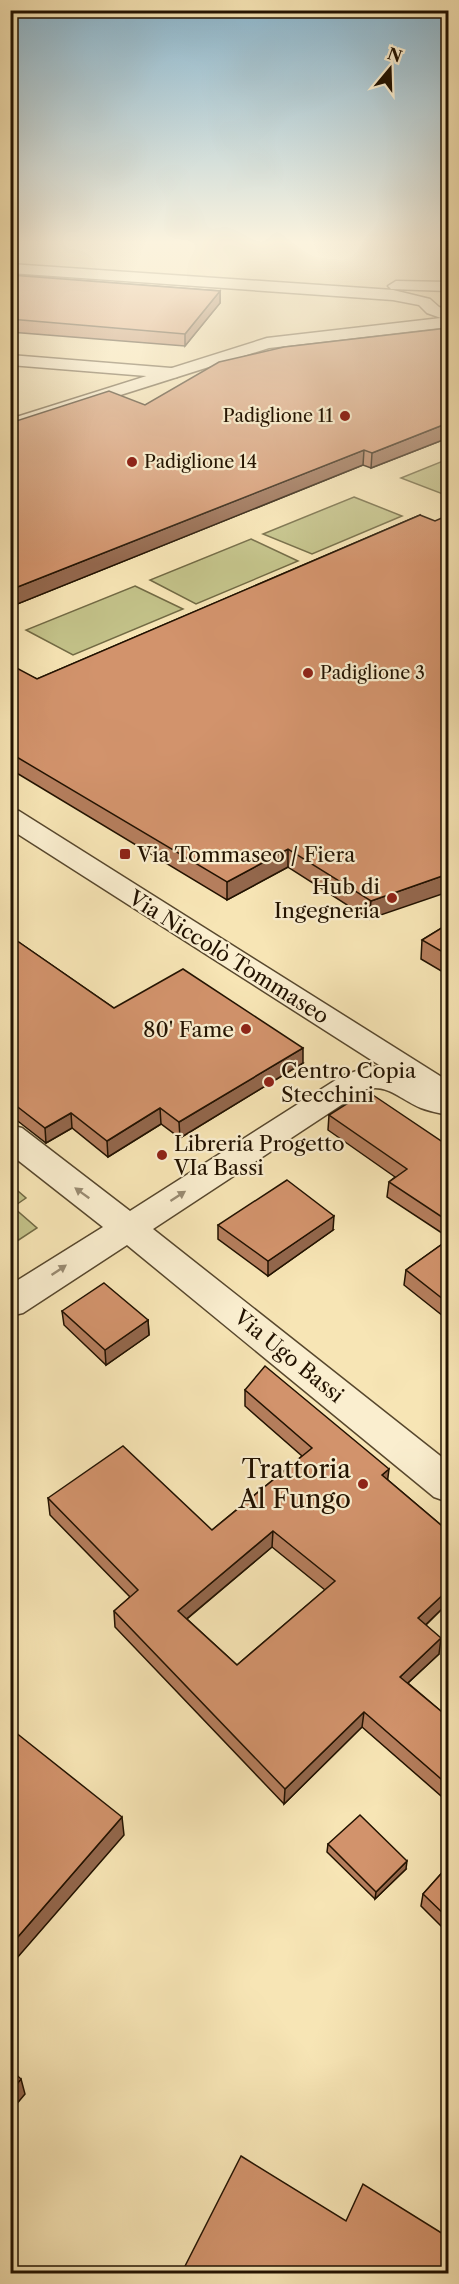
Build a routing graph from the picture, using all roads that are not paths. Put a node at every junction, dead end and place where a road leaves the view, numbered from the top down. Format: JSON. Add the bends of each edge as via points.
{"nodes":[{"id":1,"x":243,"y":351,"type":"edge"},
{"id":2,"x":10,"y":360,"type":"edge"},
{"id":3,"x":171,"y":373,"type":"junction"},
{"id":4,"x":10,"y":425,"type":"edge"},
{"id":5,"x":10,"y":817,"type":"edge"},
{"id":6,"x":448,"y":1095,"type":"edge"},
{"id":7,"x":448,"y":1104,"type":"edge"},
{"id":8,"x":10,"y":1136,"type":"edge"},
{"id":9,"x":129,"y":1228,"type":"junction"},
{"id":10,"x":10,"y":1303,"type":"edge"},
{"id":11,"x":448,"y":1485,"type":"edge"}],
"edges":[{"from":1,"to":3,"type":"street"},
{"from":2,"to":3,"type":"street"},
{"from":3,"to":4,"type":"street"},
{"from":5,"to":6,"type":"street","name":"Via Niccolò Tommaseo"},
{"from":9,"to":7,"type":"street","one_way":true,"via":[[353,1083],[370,1076],[399,1082],[431,1100]]},
{"from":9,"to":8,"type":"street","name":"Via Ugo Bassi","one_way":true},
{"from":10,"to":9,"type":"street","one_way":true},
{"from":9,"to":11,"type":"street","name":"Via Ugo Bassi"}]}
